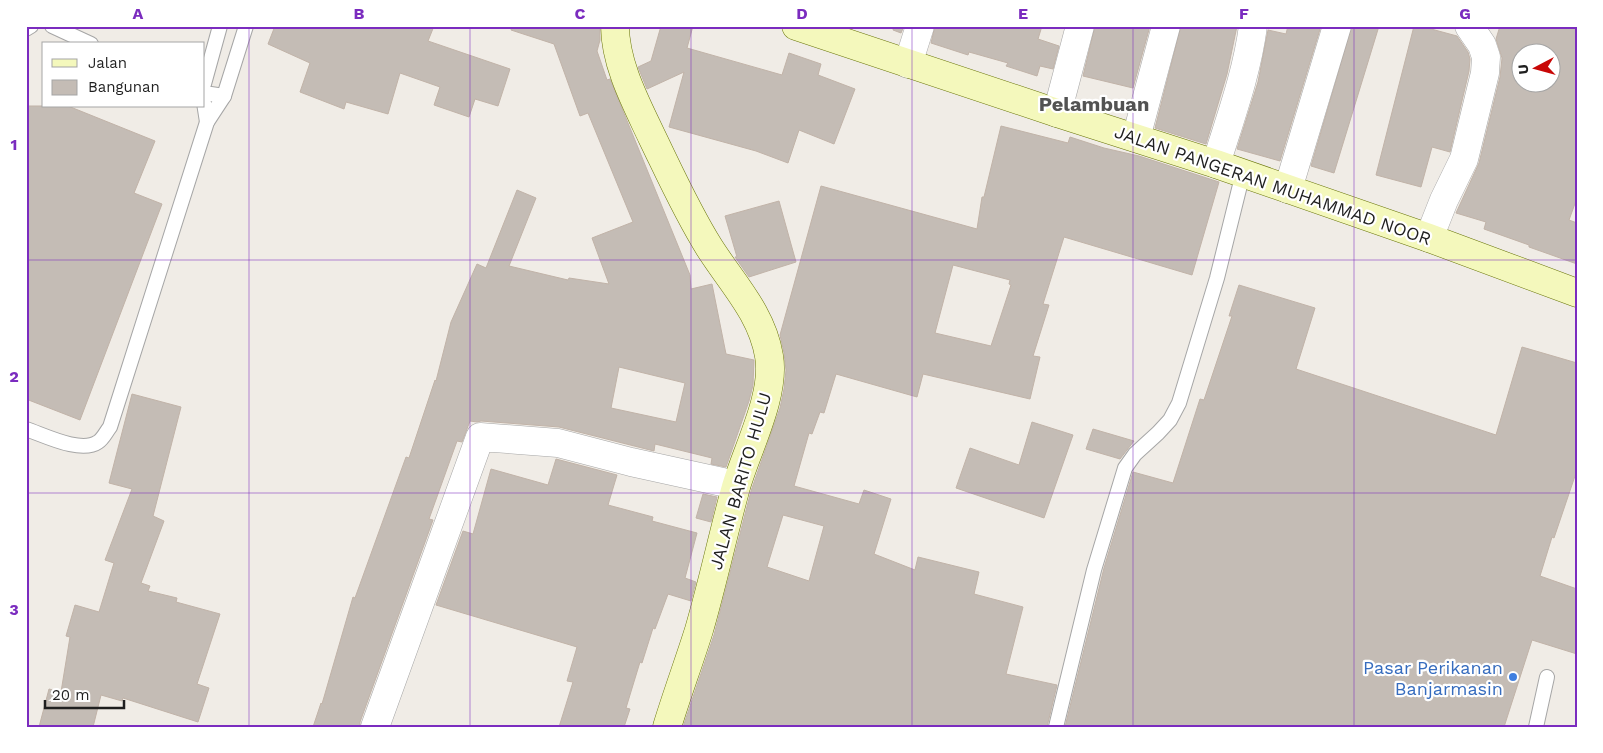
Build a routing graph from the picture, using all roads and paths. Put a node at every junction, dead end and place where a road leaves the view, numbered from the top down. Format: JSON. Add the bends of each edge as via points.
{"nodes":[{"id":1,"x":32,"y":26,"type":"edge"},
{"id":2,"x":52,"y":26,"type":"edge"},
{"id":3,"x":220,"y":26,"type":"edge"},
{"id":4,"x":246,"y":26,"type":"edge"},
{"id":5,"x":615,"y":26,"type":"edge"},
{"id":6,"x":920,"y":26,"type":"edge"},
{"id":7,"x":1080,"y":26,"type":"edge"},
{"id":8,"x":1166,"y":26,"type":"edge"},
{"id":9,"x":1252,"y":26,"type":"edge"},
{"id":10,"x":1338,"y":26,"type":"edge"},
{"id":11,"x":1469,"y":26,"type":"edge"},
{"id":12,"x":808,"y":28,"type":"edge"},
{"id":13,"x":26,"y":29,"type":"edge"},
{"id":14,"x":87,"y":42,"type":"edge"},
{"id":15,"x":908,"y":64,"type":"junction"},
{"id":16,"x":205,"y":80,"type":"edge"},
{"id":17,"x":205,"y":92,"type":"edge"},
{"id":18,"x":224,"y":96,"type":"junction"},
{"id":19,"x":205,"y":108,"type":"edge"},
{"id":20,"x":1057,"y":113,"type":"junction"},
{"id":21,"x":207,"y":122,"type":"junction"},
{"id":22,"x":1136,"y":138,"type":"junction"},
{"id":23,"x":1216,"y":164,"type":"junction"},
{"id":24,"x":1243,"y":173,"type":"junction"},
{"id":25,"x":1288,"y":189,"type":"junction"},
{"id":26,"x":1428,"y":238,"type":"junction"},
{"id":27,"x":1577,"y":293,"type":"edge"},
{"id":28,"x":26,"y":429,"type":"edge"},
{"id":29,"x":736,"y":486,"type":"junction"},
{"id":30,"x":1547,"y":677,"type":"dead end"},
{"id":31,"x":376,"y":727,"type":"edge"},
{"id":32,"x":667,"y":727,"type":"edge"},
{"id":33,"x":1056,"y":727,"type":"edge"},
{"id":34,"x":1536,"y":727,"type":"edge"}],
"edges":[{"from":1,"to":13,"type":"lane"},
{"from":2,"to":14,"type":"lane"},
{"from":3,"to":16,"type":"lane"},
{"from":4,"to":18,"type":"lane"},
{"from":5,"to":29,"type":"main road","name":"JALAN BARITO HULU","via":[[615,41],[631,92],[680,196],[710,248],[747,301],[762,331],[769,356],[769,379],[763,407]]},
{"from":6,"to":15,"type":"street"},
{"from":7,"to":20,"type":"street"},
{"from":8,"to":22,"type":"street"},
{"from":9,"to":23,"type":"street","via":[[1243,75]]},
{"from":10,"to":25,"type":"street"},
{"from":11,"to":26,"type":"street","via":[[1482,45],[1486,57],[1485,73],[1464,159]]},
{"from":12,"to":15,"type":"main road","name":"JALAN PANGERAN MUHAMMAD NOOR"},
{"from":15,"to":20,"type":"main road","name":"JALAN PANGERAN MUHAMMAD NOOR"},
{"from":17,"to":18,"type":"lane"},
{"from":18,"to":21,"type":"lane"},
{"from":19,"to":21,"type":"lane"},
{"from":20,"to":22,"type":"main road","name":"JALAN PANGERAN MUHAMMAD NOOR"},
{"from":21,"to":28,"type":"lane","via":[[110,427],[98,442],[88,447],[75,446]]},
{"from":22,"to":23,"type":"main road","name":"JALAN PANGERAN MUHAMMAD NOOR"},
{"from":23,"to":24,"type":"main road","name":"JALAN PANGERAN MUHAMMAD NOOR"},
{"from":24,"to":25,"type":"main road","name":"JALAN PANGERAN MUHAMMAD NOOR"},
{"from":24,"to":33,"type":"lane","via":[[1217,278],[1180,402],[1170,420],[1125,468],[1094,570]]},
{"from":25,"to":26,"type":"main road","name":"JALAN PANGERAN MUHAMMAD NOOR"},
{"from":26,"to":27,"type":"main road","name":"JALAN PANGERAN MUHAMMAD NOOR"},
{"from":29,"to":31,"type":"street","via":[[558,443],[480,437]]},
{"from":29,"to":32,"type":"main road","name":"JALAN BARITO HULU","via":[[699,630]]},
{"from":30,"to":34,"type":"lane"}]}
